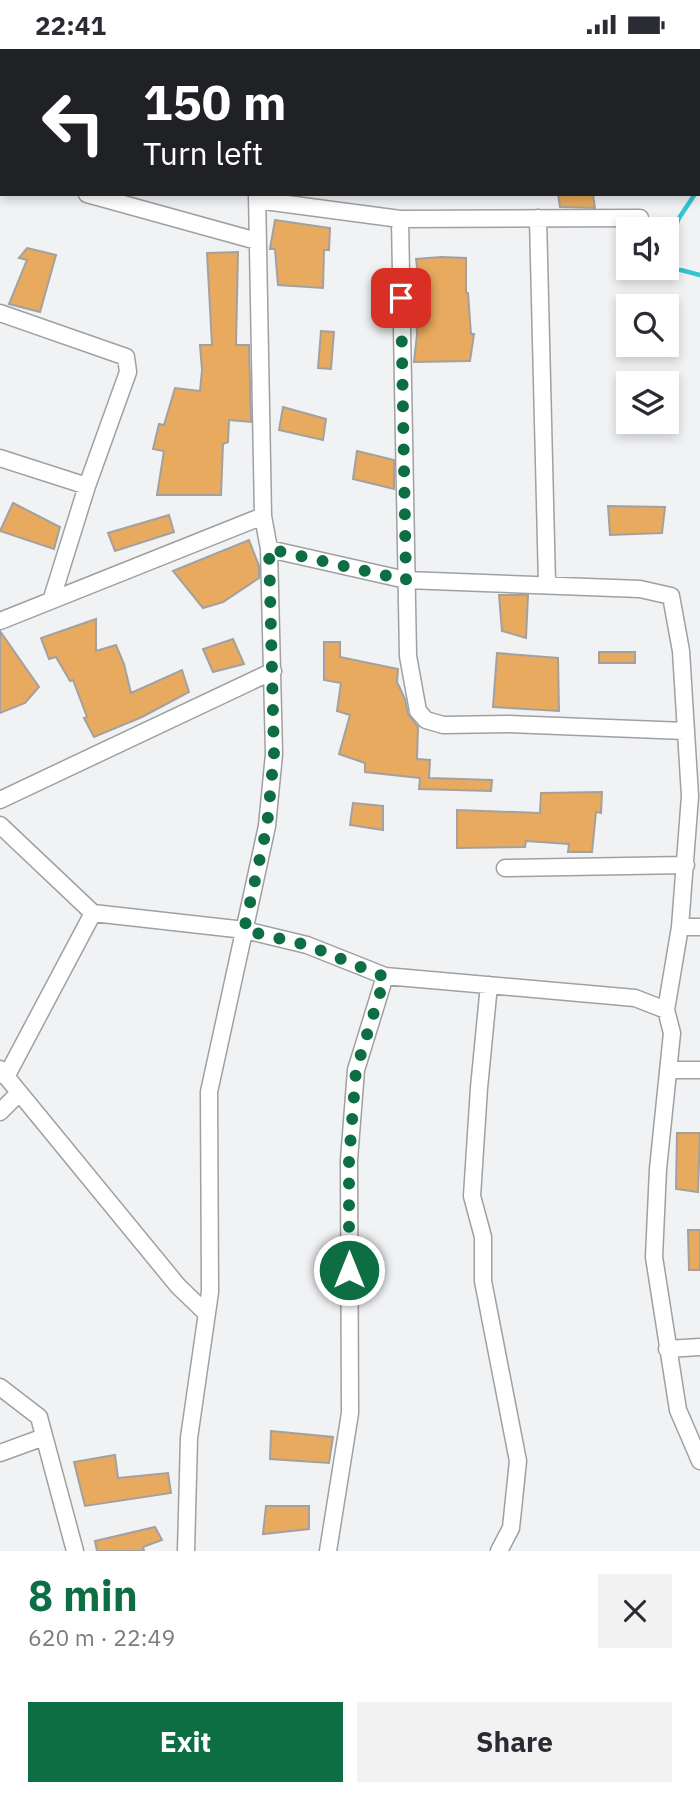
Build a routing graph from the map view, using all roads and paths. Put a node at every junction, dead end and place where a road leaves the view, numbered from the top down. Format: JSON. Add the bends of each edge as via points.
{"nodes":[{"id":1,"x":94,"y":196,"type":"edge"},
{"id":2,"x":257,"y":197,"type":"edge"},
{"id":3,"x":538,"y":218,"type":"junction"},
{"id":4,"x":616,"y":218,"type":"edge"},
{"id":5,"x":400,"y":219,"type":"junction"},
{"id":6,"x":257,"y":241,"type":"junction"},
{"id":7,"x":0,"y":313,"type":"edge"},
{"id":8,"x":0,"y":458,"type":"edge"},
{"id":9,"x":87,"y":486,"type":"junction"},
{"id":10,"x":264,"y":516,"type":"junction"},
{"id":11,"x":269,"y":549,"type":"junction"},
{"id":12,"x":406,"y":580,"type":"junction"},
{"id":13,"x":547,"y":585,"type":"junction"},
{"id":14,"x":52,"y":598,"type":"junction"},
{"id":15,"x":0,"y":621,"type":"edge"},
{"id":16,"x":273,"y":671,"type":"junction"},
{"id":17,"x":685,"y":731,"type":"junction"},
{"id":18,"x":695,"y":796,"type":"edge"},
{"id":19,"x":0,"y":800,"type":"edge"},
{"id":20,"x":1,"y":829,"type":"edge"},
{"id":21,"x":686,"y":865,"type":"junction"},
{"id":22,"x":505,"y":868,"type":"dead end"},
{"id":23,"x":93,"y":913,"type":"junction"},
{"id":24,"x":680,"y":927,"type":"junction"},
{"id":25,"x":700,"y":927,"type":"edge"},
{"id":26,"x":244,"y":930,"type":"junction"},
{"id":27,"x":385,"y":977,"type":"junction"},
{"id":28,"x":489,"y":985,"type":"junction"},
{"id":29,"x":666,"y":1010,"type":"junction"},
{"id":30,"x":670,"y":1070,"type":"junction"},
{"id":31,"x":700,"y":1070,"type":"edge"},
{"id":32,"x":3,"y":1073,"type":"edge"},
{"id":33,"x":19,"y":1093,"type":"junction"},
{"id":34,"x":0,"y":1112,"type":"edge"},
{"id":35,"x":207,"y":1314,"type":"junction"},
{"id":36,"x":700,"y":1347,"type":"edge"},
{"id":37,"x":667,"y":1349,"type":"junction"},
{"id":38,"x":0,"y":1387,"type":"edge"},
{"id":39,"x":44,"y":1437,"type":"junction"},
{"id":40,"x":0,"y":1453,"type":"edge"},
{"id":41,"x":700,"y":1461,"type":"edge"},
{"id":42,"x":75,"y":1551,"type":"edge"},
{"id":43,"x":186,"y":1551,"type":"edge"},
{"id":44,"x":328,"y":1551,"type":"edge"},
{"id":45,"x":499,"y":1551,"type":"edge"}],
"edges":[{"from":1,"to":6,"type":"street"},
{"from":2,"to":5,"type":"street"},
{"from":2,"to":6,"type":"street"},
{"from":3,"to":4,"type":"street"},
{"from":3,"to":5,"type":"street"},
{"from":3,"to":13,"type":"street"},
{"from":5,"to":12,"type":"street"},
{"from":6,"to":10,"type":"street"},
{"from":7,"to":9,"type":"street","via":[[126,357],[128,372]]},
{"from":8,"to":9,"type":"street"},
{"from":9,"to":14,"type":"street"},
{"from":10,"to":11,"type":"street"},
{"from":10,"to":14,"type":"street"},
{"from":11,"to":12,"type":"street"},
{"from":11,"to":16,"type":"street"},
{"from":12,"to":13,"type":"street"},
{"from":12,"to":17,"type":"street","via":[[408,656],[418,711],[426,720],[443,725]]},
{"from":13,"to":17,"type":"street","via":[[640,589],[671,596],[681,651]]},
{"from":14,"to":15,"type":"street"},
{"from":16,"to":19,"type":"street"},
{"from":16,"to":26,"type":"street","via":[[274,754],[268,814]]},
{"from":17,"to":18,"type":"street"},
{"from":18,"to":21,"type":"street"},
{"from":20,"to":23,"type":"street"},
{"from":21,"to":22,"type":"street"},
{"from":21,"to":24,"type":"street"},
{"from":23,"to":26,"type":"street"},
{"from":23,"to":32,"type":"street"},
{"from":24,"to":25,"type":"street"},
{"from":24,"to":29,"type":"street"},
{"from":26,"to":27,"type":"street","via":[[307,945]]},
{"from":26,"to":35,"type":"street","via":[[209,1092]]},
{"from":27,"to":28,"type":"street"},
{"from":27,"to":44,"type":"street","via":[[356,1070],[349,1160],[350,1413]]},
{"from":28,"to":29,"type":"street","via":[[635,998]]},
{"from":28,"to":45,"type":"street","via":[[472,1196],[483,1237],[483,1281],[518,1461],[511,1528]]},
{"from":29,"to":30,"type":"street","via":[[672,1033]]},
{"from":30,"to":31,"type":"street"},
{"from":30,"to":37,"type":"street","via":[[658,1169],[654,1257]]},
{"from":32,"to":33,"type":"street"},
{"from":33,"to":34,"type":"street"},
{"from":33,"to":35,"type":"street","via":[[178,1286]]},
{"from":35,"to":43,"type":"street","via":[[189,1438]]},
{"from":36,"to":37,"type":"street"},
{"from":37,"to":41,"type":"street","via":[[678,1410]]},
{"from":38,"to":39,"type":"street","via":[[38,1417]]},
{"from":39,"to":40,"type":"street"},
{"from":39,"to":42,"type":"street"}]}
